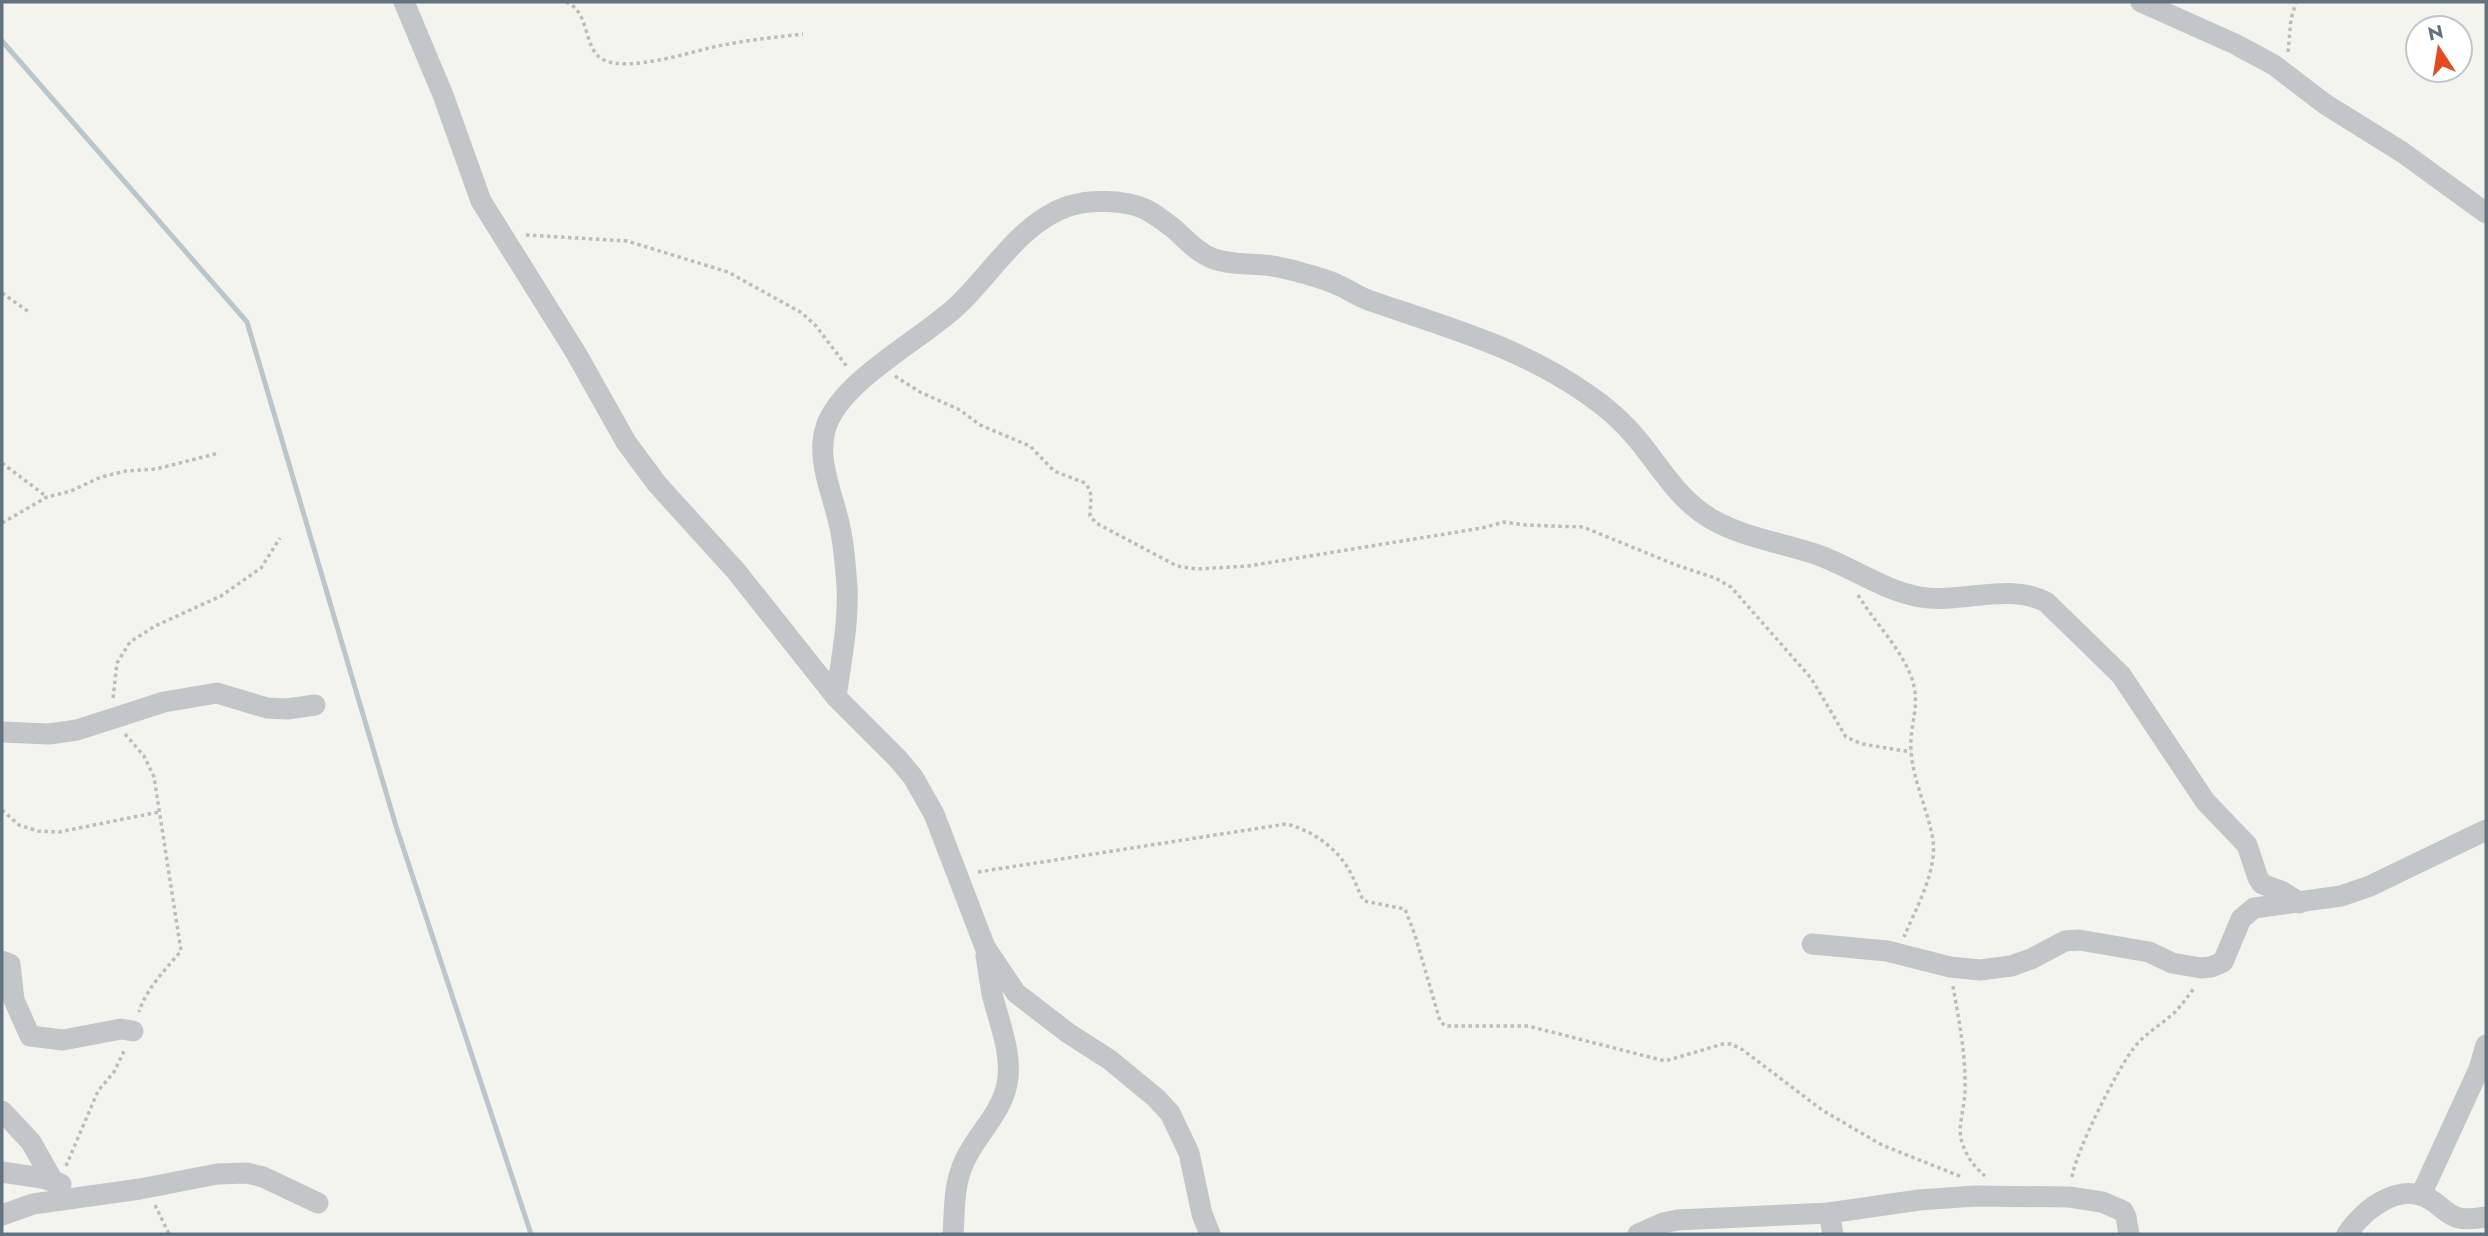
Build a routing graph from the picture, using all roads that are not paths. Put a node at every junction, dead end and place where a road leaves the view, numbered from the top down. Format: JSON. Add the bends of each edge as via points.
{"nodes":[{"id":1,"x":404,"y":2,"type":"edge"},
{"id":2,"x":2141,"y":2,"type":"edge"},
{"id":3,"x":2486,"y":213,"type":"edge"},
{"id":4,"x":836,"y":696,"type":"junction"},
{"id":5,"x":315,"y":705,"type":"dead end"},
{"id":6,"x":2,"y":732,"type":"edge"},
{"id":7,"x":2486,"y":830,"type":"edge"},
{"id":8,"x":2300,"y":903,"type":"junction"},
{"id":9,"x":1812,"y":944,"type":"dead end"},
{"id":10,"x":985,"y":947,"type":"junction"},
{"id":11,"x":2,"y":961,"type":"edge"},
{"id":12,"x":133,"y":1031,"type":"road end"},
{"id":13,"x":2486,"y":1045,"type":"edge"},
{"id":14,"x":2,"y":1111,"type":"edge"},
{"id":15,"x":2,"y":1172,"type":"edge"},
{"id":16,"x":62,"y":1187,"type":"junction"},
{"id":17,"x":2421,"y":1195,"type":"junction"},
{"id":18,"x":318,"y":1203,"type":"dead end"},
{"id":19,"x":1829,"y":1213,"type":"junction"},
{"id":20,"x":2,"y":1215,"type":"edge"},
{"id":21,"x":2486,"y":1217,"type":"edge"},
{"id":22,"x":2463,"y":1227,"type":"edge"},
{"id":23,"x":953,"y":1234,"type":"edge"},
{"id":24,"x":1210,"y":1234,"type":"edge"},
{"id":25,"x":1639,"y":1234,"type":"edge"},
{"id":26,"x":1833,"y":1234,"type":"edge"},
{"id":27,"x":2129,"y":1234,"type":"edge"},
{"id":28,"x":2347,"y":1234,"type":"edge"}],
"edges":[{"from":1,"to":4,"type":"street","via":[[481,201],[626,442]]},
{"from":2,"to":3,"type":"street","via":[[2235,44],[2287,75]]},
{"from":4,"to":8,"type":"street","via":[[847,591],[840,523],[822,438],[834,408],[956,307],[1040,221],[1069,206],[1120,203],[1154,214],[1210,258],[1265,265],[1337,284],[1363,299],[1449,326],[1536,364],[1588,394],[1637,439],[1681,495],[1732,529],[1817,555],[1924,598],[2019,593],[2046,602],[2122,675],[2205,801],[2247,845],[2262,884]]},
{"from":4,"to":10,"type":"street","via":[[913,778],[934,814]]},
{"from":5,"to":6,"type":"street","via":[[267,708],[217,693],[164,702],[78,730]]},
{"from":7,"to":8,"type":"street","via":[[2370,886]]},
{"from":8,"to":9,"type":"street","via":[[2258,906],[2249,911],[2223,962],[2201,968],[2149,952],[2079,940],[2065,941],[2011,966],[1980,970],[1860,947]]},
{"from":10,"to":23,"type":"street","via":[[1007,1052],[1007,1085],[958,1177]]},
{"from":10,"to":24,"type":"street","via":[[1016,993],[1110,1060],[1170,1113],[1189,1153]]},
{"from":11,"to":12,"type":"street","via":[[10,964],[14,1000],[30,1036],[63,1040],[121,1029]]},
{"from":13,"to":17,"type":"street"},
{"from":14,"to":16,"type":"street","via":[[25,1133]]},
{"from":15,"to":16,"type":"street"},
{"from":16,"to":18,"type":"street","via":[[148,1187],[247,1173]]},
{"from":16,"to":20,"type":"street"},
{"from":17,"to":22,"type":"street"},
{"from":17,"to":28,"type":"street","via":[[2407,1193],[2387,1199]]},
{"from":19,"to":25,"type":"street","via":[[1677,1220]]},
{"from":19,"to":26,"type":"street"},
{"from":19,"to":27,"type":"street","via":[[1975,1196],[2069,1197],[2123,1211]]},
{"from":21,"to":22,"type":"street"}]}
